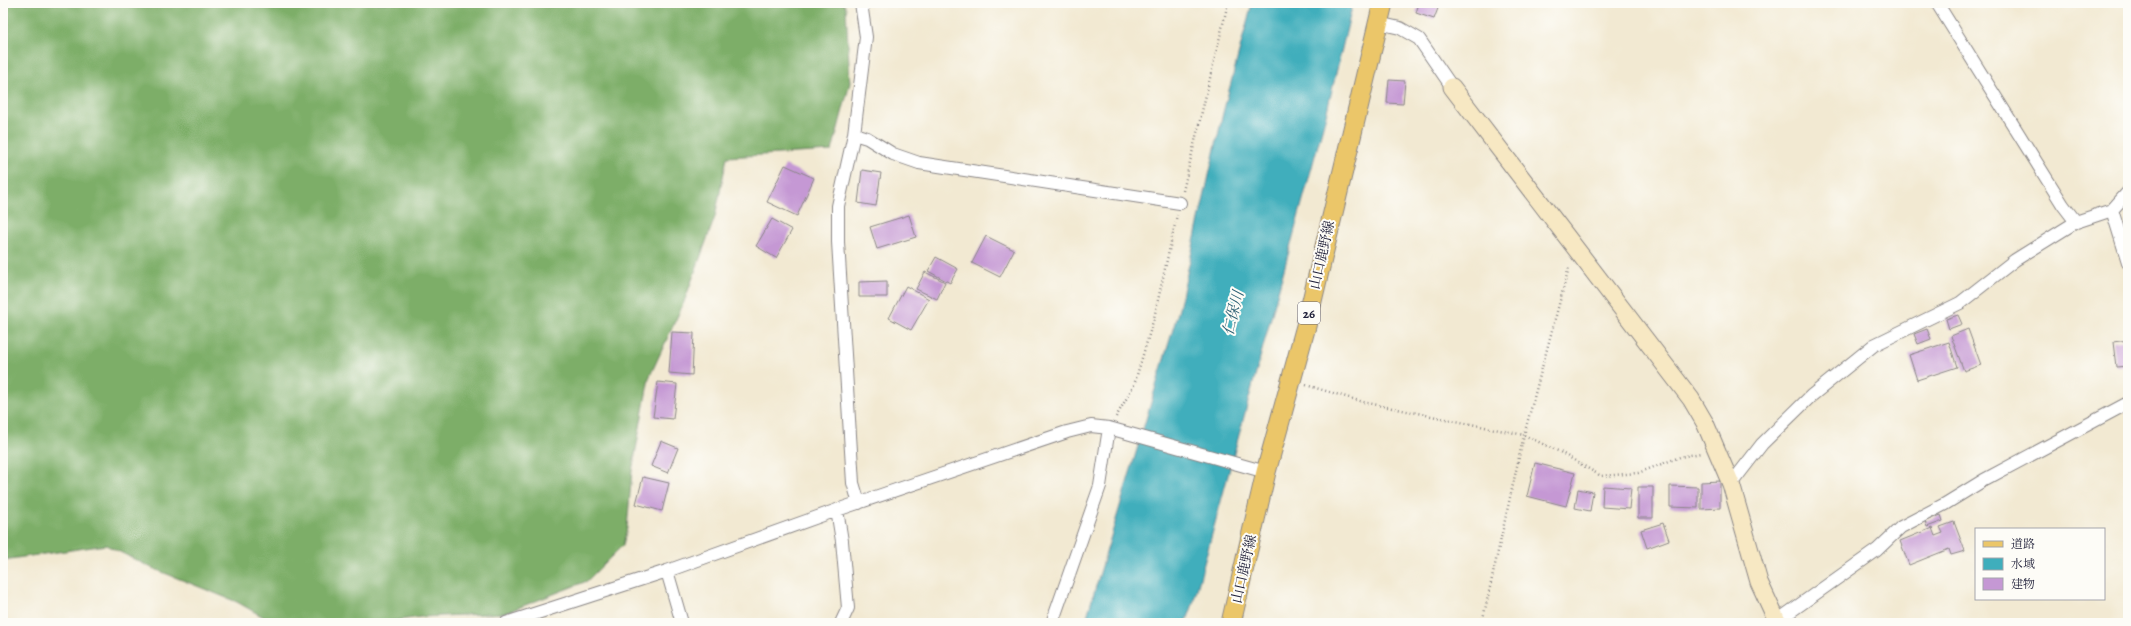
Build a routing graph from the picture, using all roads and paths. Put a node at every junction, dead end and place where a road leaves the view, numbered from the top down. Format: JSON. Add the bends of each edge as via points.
{"nodes":[{"id":1,"x":861,"y":3,"type":"edge"},
{"id":2,"x":1228,"y":3,"type":"edge"},
{"id":3,"x":1383,"y":3,"type":"edge"},
{"id":4,"x":1937,"y":3,"type":"edge"},
{"id":5,"x":1378,"y":23,"type":"junction"},
{"id":6,"x":1452,"y":87,"type":"joint"},
{"id":7,"x":854,"y":134,"type":"junction"},
{"id":8,"x":2128,"y":192,"type":"edge"},
{"id":9,"x":1180,"y":203,"type":"junction"},
{"id":10,"x":2112,"y":210,"type":"junction"},
{"id":11,"x":2076,"y":222,"type":"junction"},
{"id":12,"x":1580,"y":256,"type":"junction"},
{"id":13,"x":2128,"y":262,"type":"edge"},
{"id":14,"x":1291,"y":381,"type":"junction"},
{"id":15,"x":2128,"y":403,"type":"edge"},
{"id":16,"x":1113,"y":430,"type":"junction"},
{"id":17,"x":1524,"y":435,"type":"junction"},
{"id":18,"x":1718,"y":451,"type":"junction"},
{"id":19,"x":1266,"y":472,"type":"junction"},
{"id":20,"x":1731,"y":484,"type":"junction"},
{"id":21,"x":859,"y":502,"type":"junction"},
{"id":22,"x":837,"y":510,"type":"junction"},
{"id":23,"x":667,"y":571,"type":"junction"},
{"id":24,"x":2128,"y":578,"type":"edge"},
{"id":25,"x":2128,"y":602,"type":"edge"},
{"id":26,"x":1778,"y":622,"type":"edge"},
{"id":27,"x":506,"y":623,"type":"edge"},
{"id":28,"x":682,"y":623,"type":"edge"},
{"id":29,"x":841,"y":623,"type":"edge"},
{"id":30,"x":1052,"y":623,"type":"edge"},
{"id":31,"x":1231,"y":623,"type":"edge"},
{"id":32,"x":1482,"y":623,"type":"edge"}],
"edges":[{"from":1,"to":7,"type":"street","via":[[866,38]]},
{"from":2,"to":9,"type":"path"},
{"from":3,"to":5,"type":"main road","name":"山口鹿野線","number":"26"},
{"from":4,"to":11,"type":"street"},
{"from":5,"to":6,"type":"street","via":[[1400,28],[1419,39]]},
{"from":5,"to":14,"type":"main road","name":"山口鹿野線","number":"26"},
{"from":6,"to":12,"type":"street"},
{"from":7,"to":9,"type":"street","via":[[867,138],[893,154],[919,163]]},
{"from":7,"to":21,"type":"street","via":[[838,206],[838,242],[853,483]]},
{"from":8,"to":10,"type":"street"},
{"from":9,"to":16,"type":"path","via":[[1154,318],[1134,385]]},
{"from":10,"to":11,"type":"street"},
{"from":10,"to":13,"type":"street"},
{"from":11,"to":20,"type":"street","via":[[2015,260],[1960,303],[1874,344],[1811,396],[1762,444]]},
{"from":12,"to":17,"type":"path","via":[[1571,262]]},
{"from":12,"to":18,"type":"street","via":[[1691,399]]},
{"from":14,"to":17,"type":"path","via":[[1363,402]]},
{"from":14,"to":19,"type":"main road","name":"山口鹿野線","number":"26"},
{"from":15,"to":26,"type":"street","via":[[1901,526],[1877,550]]},
{"from":16,"to":19,"type":"street"},
{"from":16,"to":21,"type":"street","via":[[1091,426],[1067,432]]},
{"from":16,"to":30,"type":"street","via":[[1100,486]]},
{"from":17,"to":18,"type":"path","via":[[1560,452],[1600,476],[1638,473],[1680,457]]},
{"from":17,"to":32,"type":"path"},
{"from":18,"to":20,"type":"street"},
{"from":19,"to":31,"type":"main road","name":"山口鹿野線","number":"26"},
{"from":20,"to":26,"type":"street","via":[[1759,582]]},
{"from":21,"to":22,"type":"street"},
{"from":22,"to":23,"type":"street"},
{"from":22,"to":29,"type":"street","via":[[848,608]]},
{"from":23,"to":27,"type":"street"},
{"from":23,"to":28,"type":"street"},
{"from":24,"to":25,"type":"path"}]}
